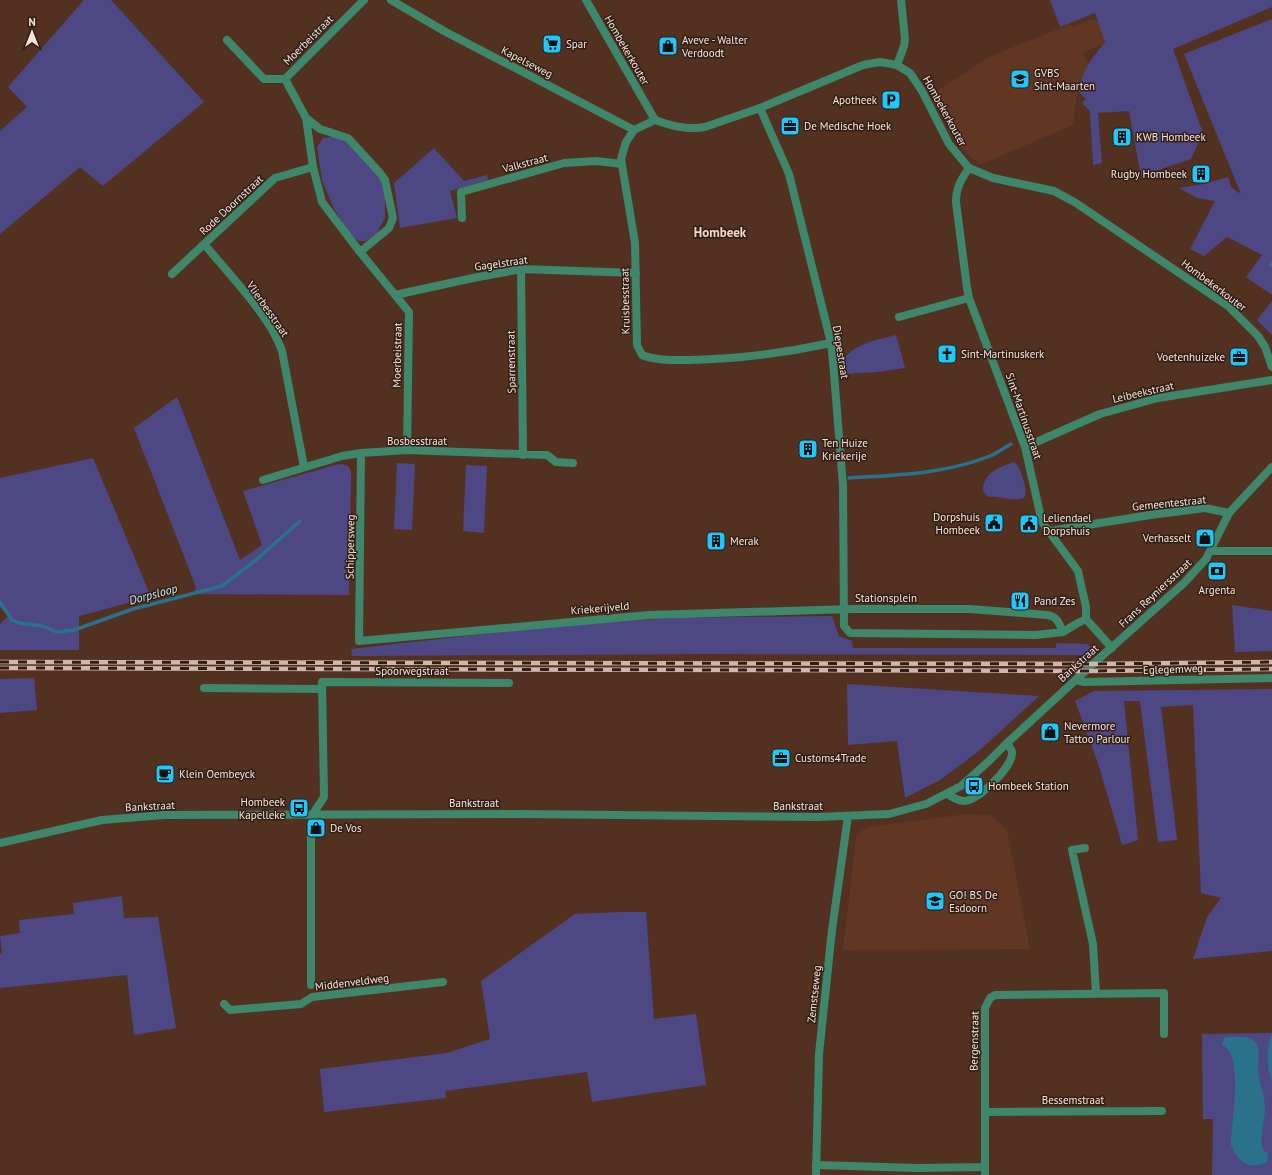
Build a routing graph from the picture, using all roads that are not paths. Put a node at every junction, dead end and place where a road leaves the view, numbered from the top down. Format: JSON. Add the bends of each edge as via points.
{"nodes":[{"id":1,"x":364,"y":0,"type":"edge"},
{"id":2,"x":391,"y":0,"type":"edge"},
{"id":3,"x":586,"y":0,"type":"edge"},
{"id":4,"x":901,"y":0,"type":"edge"},
{"id":5,"x":227,"y":40,"type":"dead end"},
{"id":6,"x":897,"y":65,"type":"junction"},
{"id":7,"x":285,"y":79,"type":"junction"},
{"id":8,"x":760,"y":108,"type":"junction"},
{"id":9,"x":306,"y":118,"type":"junction"},
{"id":10,"x":654,"y":120,"type":"junction"},
{"id":11,"x":634,"y":130,"type":"junction"},
{"id":12,"x":622,"y":164,"type":"junction"},
{"id":13,"x":313,"y":167,"type":"junction"},
{"id":14,"x":969,"y":168,"type":"junction"},
{"id":15,"x":462,"y":218,"type":"dead end"},
{"id":16,"x":204,"y":244,"type":"junction"},
{"id":17,"x":360,"y":252,"type":"junction"},
{"id":18,"x":521,"y":269,"type":"junction"},
{"id":19,"x":636,"y":273,"type":"junction"},
{"id":20,"x":172,"y":274,"type":"dead end"},
{"id":21,"x":395,"y":295,"type":"junction"},
{"id":22,"x":969,"y":298,"type":"junction"},
{"id":23,"x":899,"y":317,"type":"dead end"},
{"id":24,"x":830,"y":343,"type":"junction"},
{"id":25,"x":1272,"y":367,"type":"edge"},
{"id":26,"x":1272,"y":380,"type":"edge"},
{"id":27,"x":1025,"y":447,"type":"junction"},
{"id":28,"x":407,"y":450,"type":"junction"},
{"id":29,"x":361,"y":453,"type":"junction"},
{"id":30,"x":523,"y":455,"type":"junction"},
{"id":31,"x":573,"y":463,"type":"dead end"},
{"id":32,"x":304,"y":467,"type":"junction"},
{"id":33,"x":1272,"y":467,"type":"edge"},
{"id":34,"x":263,"y":480,"type":"dead end"},
{"id":35,"x":1229,"y":513,"type":"junction"},
{"id":36,"x":1050,"y":531,"type":"junction"},
{"id":37,"x":1211,"y":551,"type":"junction"},
{"id":38,"x":1272,"y":551,"type":"edge"},
{"id":39,"x":843,"y":610,"type":"junction"},
{"id":40,"x":1086,"y":620,"type":"junction"},
{"id":41,"x":1063,"y":632,"type":"junction"},
{"id":42,"x":359,"y":641,"type":"joint"},
{"id":43,"x":1112,"y":648,"type":"junction"},
{"id":44,"x":1272,"y":678,"type":"edge"},
{"id":45,"x":1076,"y":680,"type":"junction"},
{"id":46,"x":509,"y":683,"type":"dead end"},
{"id":47,"x":204,"y":688,"type":"dead end"},
{"id":48,"x":322,"y":689,"type":"junction"},
{"id":49,"x":1007,"y":744,"type":"junction"},
{"id":50,"x":947,"y":794,"type":"junction"},
{"id":51,"x":313,"y":814,"type":"junction"},
{"id":52,"x":848,"y":816,"type":"junction"},
{"id":53,"x":0,"y":843,"type":"edge"},
{"id":54,"x":1085,"y":848,"type":"dead end"},
{"id":55,"x":443,"y":982,"type":"dead end"},
{"id":56,"x":311,"y":985,"type":"dead end"},
{"id":57,"x":1096,"y":993,"type":"junction"},
{"id":58,"x":224,"y":1004,"type":"dead end"},
{"id":59,"x":1164,"y":1034,"type":"dead end"},
{"id":60,"x":1162,"y":1111,"type":"dead end"},
{"id":61,"x":985,"y":1112,"type":"junction"},
{"id":62,"x":816,"y":1165,"type":"junction"},
{"id":63,"x":985,"y":1171,"type":"edge"},
{"id":64,"x":816,"y":1175,"type":"edge"}],
"edges":[{"from":1,"to":7,"type":"street","name":"Moerbeistraat"},
{"from":2,"to":11,"type":"street","name":"Kapelseweg","via":[[444,31]]},
{"from":3,"to":10,"type":"street","name":"Hombekerkouter"},
{"from":4,"to":6,"type":"street","via":[[905,39]]},
{"from":5,"to":7,"type":"street","name":"Moerbeistraat","via":[[264,79]]},
{"from":6,"to":8,"type":"street","name":"Hombekerkouter","via":[[880,62],[863,65]]},
{"from":6,"to":14,"type":"street","name":"Hombekerkouter","via":[[916,80],[949,144]]},
{"from":7,"to":9,"type":"street","name":"Moerbeistraat"},
{"from":8,"to":10,"type":"street","name":"Hombekerkouter","via":[[699,128],[674,127]]},
{"from":8,"to":24,"type":"street","name":"Diepestraat","via":[[789,174]]},
{"from":9,"to":13,"type":"street","name":"Moerbeistraat"},
{"from":9,"to":17,"type":"street","name":"Moerbeistraat","via":[[320,129],[348,138],[385,180],[393,218],[389,228]]},
{"from":10,"to":11,"type":"street"},
{"from":11,"to":12,"type":"street","name":"Kruisbesstraat","via":[[626,142]]},
{"from":12,"to":15,"type":"street","name":"Valkstraat","via":[[596,161],[564,163],[461,192]]},
{"from":12,"to":19,"type":"street","name":"Kruisbesstraat","via":[[635,243]]},
{"from":13,"to":16,"type":"street","name":"Rode Doornstraat","via":[[276,178]]},
{"from":13,"to":17,"type":"street","name":"Moerbeistraat","via":[[322,202]]},
{"from":14,"to":22,"type":"street","name":"Sint-Martinusstraat","via":[[956,191]]},
{"from":14,"to":25,"type":"street","name":"Hombekerkouter","via":[[993,178],[1054,191],[1094,214],[1228,306],[1258,336]]},
{"from":16,"to":20,"type":"street","name":"Rode Doornstraat"},
{"from":16,"to":32,"type":"street","name":"Vlierbesstraat","via":[[278,339]]},
{"from":17,"to":21,"type":"street","name":"Moerbeistraat"},
{"from":18,"to":19,"type":"street","name":"Gagelstraat"},
{"from":18,"to":21,"type":"street","name":"Gagelstraat"},
{"from":18,"to":30,"type":"street","name":"Sparrenstraat"},
{"from":19,"to":24,"type":"street","name":"Kruisbesstraat","via":[[636,345],[642,355],[650,358],[709,359],[805,349]]},
{"from":21,"to":28,"type":"street","name":"Moerbeistraat","via":[[409,312]]},
{"from":22,"to":23,"type":"street"},
{"from":22,"to":27,"type":"street","name":"Sint-Martinusstraat"},
{"from":24,"to":39,"type":"street","name":"Diepestraat","via":[[843,486]]},
{"from":26,"to":27,"type":"street","name":"Leibeekstraat","via":[[1158,398],[1100,414]]},
{"from":27,"to":36,"type":"street","name":"Sint-Martinusstraat","via":[[1042,522]]},
{"from":28,"to":29,"type":"street","name":"Bosbesstraat"},
{"from":28,"to":30,"type":"street","name":"Bosbesstraat"},
{"from":29,"to":32,"type":"street","name":"Bosbesstraat"},
{"from":29,"to":42,"type":"street","name":"Schippersweg"},
{"from":30,"to":31,"type":"street","name":"Bosbesstraat","via":[[547,455],[556,462]]},
{"from":32,"to":34,"type":"street","name":"Bosbesstraat"},
{"from":33,"to":35,"type":"street"},
{"from":35,"to":36,"type":"street","name":"Gemeentestraat","via":[[1205,508]]},
{"from":35,"to":37,"type":"street","name":"Frans Reyniersstraat"},
{"from":36,"to":40,"type":"street","name":"Sint-Martinusstraat","via":[[1078,570],[1086,607]]},
{"from":37,"to":38,"type":"street"},
{"from":37,"to":43,"type":"street","name":"Frans Reyniersstraat","via":[[1184,583]]},
{"from":39,"to":41,"type":"street","name":"Stationsplein","via":[[970,609],[1047,615],[1056,618]]},
{"from":39,"to":41,"type":"street","name":"Stationsplein","via":[[844,626],[850,633],[1036,635]]},
{"from":39,"to":42,"type":"street","name":"Kriekerijveld","via":[[649,615]]},
{"from":40,"to":41,"type":"street","name":"Stationsplein"},
{"from":40,"to":43,"type":"street"},
{"from":43,"to":45,"type":"street","name":"Bankstraat"},
{"from":44,"to":45,"type":"street","name":"Eglegemweg","via":[[1084,682]]},
{"from":45,"to":49,"type":"street","name":"Bankstraat"},
{"from":46,"to":48,"type":"street","name":"Spoorwegstraat","via":[[322,682]]},
{"from":47,"to":48,"type":"street","name":"Spoorwegstraat"},
{"from":48,"to":51,"type":"street","via":[[324,797]]},
{"from":49,"to":50,"type":"street","name":"Bankstraat","via":[[974,776]]},
{"from":49,"to":50,"type":"street","via":[[1012,749],[1012,755],[1000,775],[985,790],[965,801]]},
{"from":50,"to":52,"type":"street","name":"Bankstraat","via":[[926,804],[889,814]]},
{"from":51,"to":52,"type":"street","name":"Bankstraat"},
{"from":51,"to":53,"type":"street","name":"Bankstraat","via":[[131,817],[102,820]]},
{"from":51,"to":56,"type":"street","name":"Middenveldweg"},
{"from":52,"to":62,"type":"street","name":"Zemstseweg","via":[[833,922],[819,1054]]},
{"from":54,"to":57,"type":"street","via":[[1072,850],[1093,944]]},
{"from":55,"to":58,"type":"street","name":"Middenveldweg","via":[[312,997],[301,1004],[230,1010]]},
{"from":57,"to":59,"type":"street","name":"Bergenstraat","via":[[1164,993]]},
{"from":57,"to":61,"type":"street","name":"Bergenstraat","via":[[995,995],[990,998],[985,1008]]},
{"from":60,"to":61,"type":"street","name":"Bessemstraat"},
{"from":61,"to":63,"type":"street","name":"Bergenstraat"},
{"from":62,"to":63,"type":"street","name":"Bergenstraat"},
{"from":62,"to":64,"type":"street","name":"Zemstseweg"}]}
